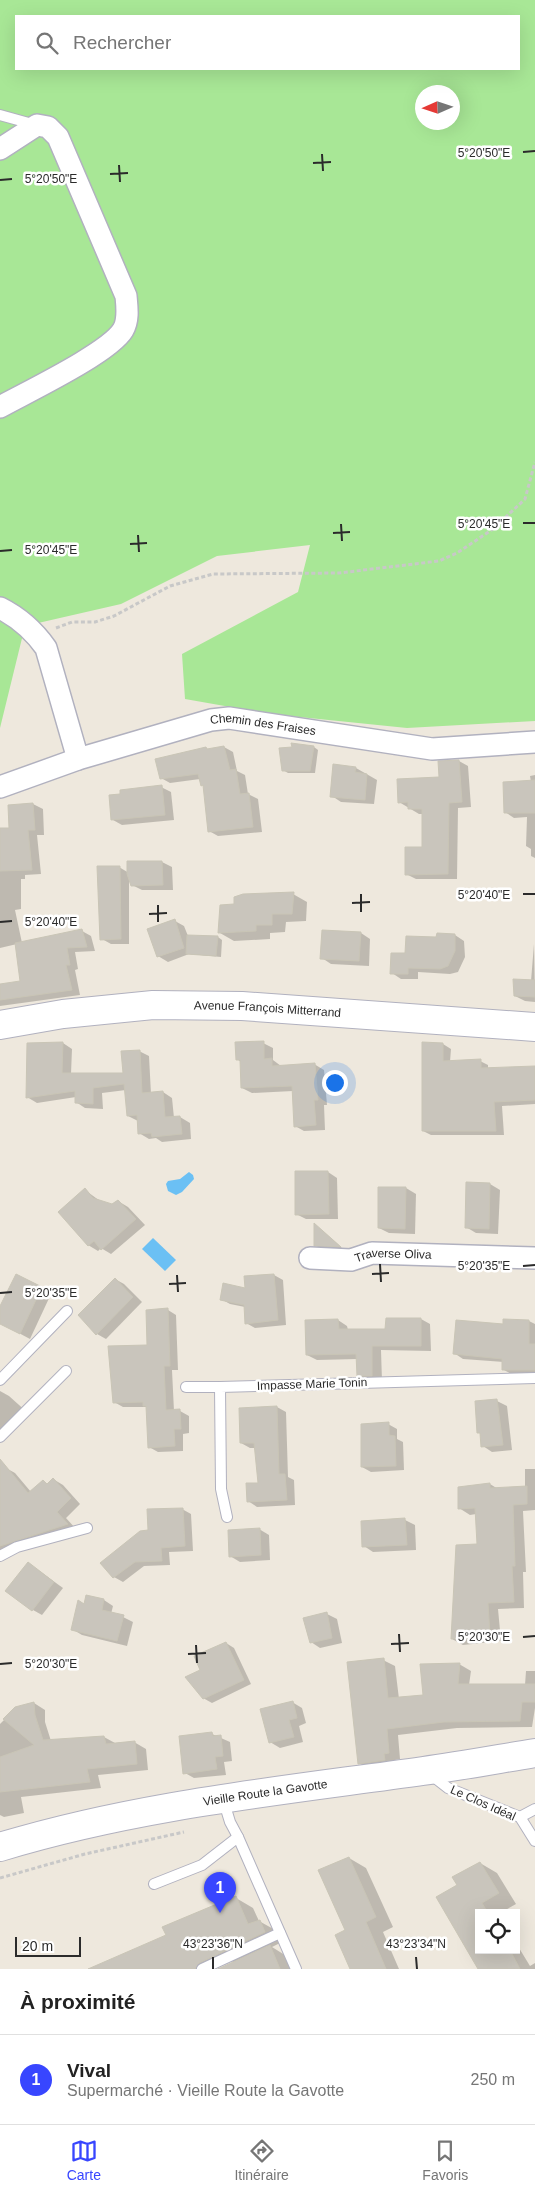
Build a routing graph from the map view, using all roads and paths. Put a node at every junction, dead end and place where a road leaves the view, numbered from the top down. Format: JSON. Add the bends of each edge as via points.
{"nodes":[{"id":1,"x":0,"y":116,"type":"edge"},
{"id":2,"x":36,"y":125,"type":"junction"},
{"id":3,"x":0,"y":149,"type":"edge"},
{"id":4,"x":0,"y":407,"type":"edge"},
{"id":5,"x":535,"y":462,"type":"edge"},
{"id":6,"x":0,"y":608,"type":"edge"},
{"id":7,"x":39,"y":638,"type":"junction"},
{"id":8,"x":535,"y":742,"type":"edge"},
{"id":9,"x":78,"y":759,"type":"junction"},
{"id":10,"x":0,"y":787,"type":"edge"},
{"id":11,"x":0,"y":1025,"type":"edge"},
{"id":12,"x":535,"y":1027,"type":"edge"},
{"id":13,"x":310,"y":1258,"type":"dead end"},
{"id":14,"x":535,"y":1258,"type":"edge"},
{"id":15,"x":67,"y":1311,"type":"dead end"},
{"id":16,"x":66,"y":1371,"type":"dead end"},
{"id":17,"x":535,"y":1378,"type":"edge"},
{"id":18,"x":0,"y":1380,"type":"edge"},
{"id":19,"x":186,"y":1387,"type":"dead end"},
{"id":20,"x":220,"y":1387,"type":"junction"},
{"id":21,"x":0,"y":1437,"type":"edge"},
{"id":22,"x":228,"y":1517,"type":"dead end"},
{"id":23,"x":87,"y":1528,"type":"dead end"},
{"id":24,"x":0,"y":1556,"type":"edge"},
{"id":25,"x":535,"y":1753,"type":"edge"},
{"id":26,"x":425,"y":1771,"type":"junction"},
{"id":27,"x":223,"y":1798,"type":"junction"},
{"id":28,"x":535,"y":1809,"type":"edge"},
{"id":29,"x":520,"y":1818,"type":"junction"},
{"id":30,"x":191,"y":1831,"type":"dead end"},
{"id":31,"x":238,"y":1837,"type":"junction"},
{"id":32,"x":535,"y":1841,"type":"edge"},
{"id":33,"x":0,"y":1847,"type":"edge"},
{"id":34,"x":0,"y":1878,"type":"edge"},
{"id":35,"x":154,"y":1884,"type":"dead end"},
{"id":36,"x":280,"y":1933,"type":"junction"},
{"id":37,"x":204,"y":1969,"type":"edge"},
{"id":38,"x":296,"y":1969,"type":"edge"}],
"edges":[{"from":1,"to":2,"type":"lane"},
{"from":2,"to":3,"type":"street"},
{"from":2,"to":4,"type":"street","via":[[48,127],[58,137],[126,296],[128,314],[123,330],[105,348]]},
{"from":5,"to":7,"type":"path","via":[[525,500],[493,529],[439,561],[339,573],[213,574],[170,586],[114,616],[95,622],[72,622]]},
{"from":6,"to":7,"type":"street","via":[[12,614]]},
{"from":7,"to":9,"type":"street","via":[[46,648]]},
{"from":8,"to":9,"type":"street","name":"Chemin des Fraises","via":[[432,749],[229,718],[211,720]]},
{"from":9,"to":10,"type":"street","name":"Chemin des Fraises"},
{"from":11,"to":12,"type":"street","name":"Avenue François Mitterrand","via":[[63,1014],[153,1005],[242,1006]]},
{"from":13,"to":14,"type":"street","name":"Traverse Oliva","via":[[351,1260],[372,1253]]},
{"from":15,"to":18,"type":"lane"},
{"from":16,"to":21,"type":"lane"},
{"from":17,"to":20,"type":"lane","name":"Impasse Marie Tonin"},
{"from":19,"to":20,"type":"lane","name":"Impasse Marie Tonin"},
{"from":20,"to":22,"type":"lane","via":[[221,1489]]},
{"from":23,"to":24,"type":"lane","via":[[17,1547]]},
{"from":25,"to":26,"type":"street","name":"Vieille Route la Gavotte"},
{"from":26,"to":27,"type":"street","name":"Vieille Route la Gavotte"},
{"from":26,"to":29,"type":"lane","name":"Le Clos Idéal","via":[[448,1788]]},
{"from":27,"to":31,"type":"lane"},
{"from":27,"to":33,"type":"street","name":"Vieille Route la Gavotte","via":[[77,1825]]},
{"from":28,"to":29,"type":"lane"},
{"from":29,"to":32,"type":"lane","name":"Le Clos Idéal"},
{"from":30,"to":34,"type":"path","via":[[85,1854]]},
{"from":31,"to":35,"type":"lane","via":[[202,1865]]},
{"from":31,"to":36,"type":"lane"},
{"from":36,"to":37,"type":"lane"},
{"from":36,"to":38,"type":"lane"}]}
